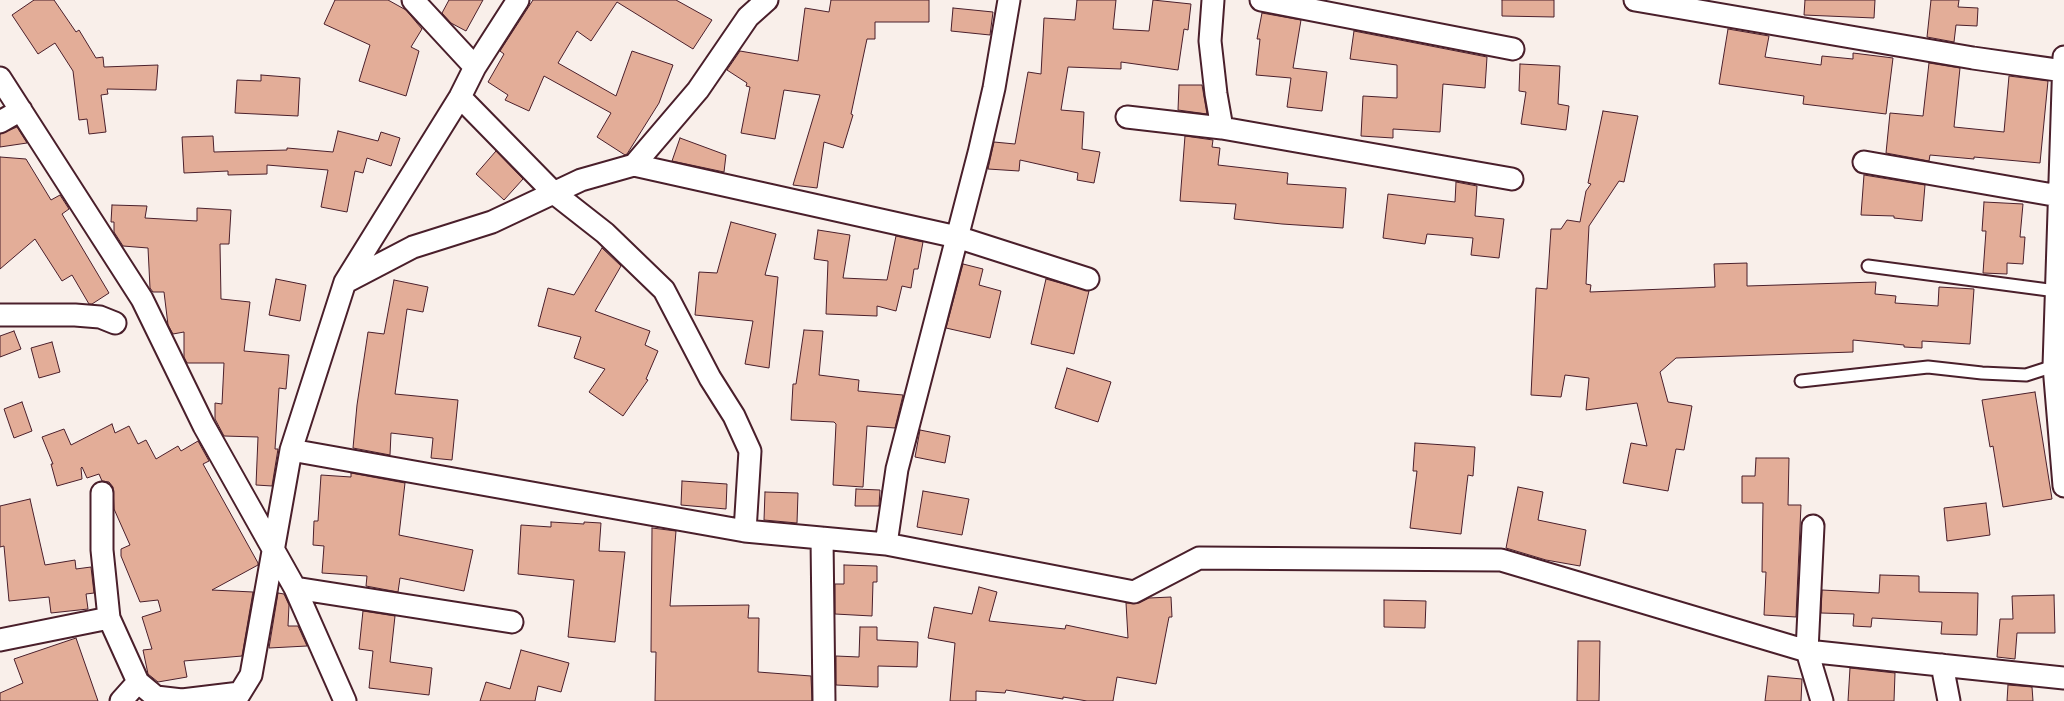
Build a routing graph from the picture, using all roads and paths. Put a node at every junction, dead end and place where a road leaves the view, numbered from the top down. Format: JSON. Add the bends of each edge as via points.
{"nodes":[{"id":1,"x":413,"y":0,"type":"edge"},
{"id":2,"x":518,"y":0,"type":"edge"},
{"id":3,"x":767,"y":0,"type":"edge"},
{"id":4,"x":1009,"y":0,"type":"edge"},
{"id":5,"x":1213,"y":0,"type":"edge"},
{"id":6,"x":1261,"y":0,"type":"edge"},
{"id":7,"x":1636,"y":0,"type":"edge"},
{"id":8,"x":1513,"y":49,"type":"dead end"},
{"id":9,"x":2064,"y":56,"type":"edge"},
{"id":10,"x":476,"y":67,"type":"junction"},
{"id":11,"x":2064,"y":70,"type":"edge"},
{"id":12,"x":0,"y":78,"type":"edge"},
{"id":13,"x":460,"y":97,"type":"junction"},
{"id":14,"x":21,"y":110,"type":"junction"},
{"id":15,"x":1128,"y":117,"type":"dead end"},
{"id":16,"x":0,"y":122,"type":"edge"},
{"id":17,"x":1222,"y":128,"type":"junction"},
{"id":18,"x":1864,"y":162,"type":"dead end"},
{"id":19,"x":634,"y":164,"type":"junction"},
{"id":20,"x":1512,"y":179,"type":"dead end"},
{"id":21,"x":554,"y":193,"type":"junction"},
{"id":22,"x":2059,"y":196,"type":"junction"},
{"id":23,"x":956,"y":236,"type":"junction"},
{"id":24,"x":1868,"y":266,"type":"dead end"},
{"id":25,"x":1088,"y":278,"type":"dead end"},
{"id":26,"x":345,"y":282,"type":"junction"},
{"id":27,"x":2056,"y":291,"type":"junction"},
{"id":28,"x":0,"y":315,"type":"edge"},
{"id":29,"x":116,"y":324,"type":"dead end"},
{"id":30,"x":2054,"y":366,"type":"junction"},
{"id":31,"x":1801,"y":380,"type":"dead end"},
{"id":32,"x":291,"y":450,"type":"junction"},
{"id":33,"x":2064,"y":486,"type":"edge"},
{"id":34,"x":102,"y":493,"type":"dead end"},
{"id":35,"x":1813,"y":526,"type":"dead end"},
{"id":36,"x":745,"y":531,"type":"junction"},
{"id":37,"x":822,"y":538,"type":"junction"},
{"id":38,"x":886,"y":544,"type":"junction"},
{"id":39,"x":274,"y":550,"type":"junction"},
{"id":40,"x":295,"y":588,"type":"junction"},
{"id":41,"x":109,"y":618,"type":"junction"},
{"id":42,"x":512,"y":622,"type":"dead end"},
{"id":43,"x":0,"y":640,"type":"edge"},
{"id":44,"x":1807,"y":651,"type":"junction"},
{"id":45,"x":1942,"y":665,"type":"junction"},
{"id":46,"x":2064,"y":678,"type":"edge"},
{"id":47,"x":138,"y":682,"type":"junction"},
{"id":48,"x":237,"y":697,"type":"edge"},
{"id":49,"x":121,"y":701,"type":"edge"},
{"id":50,"x":345,"y":701,"type":"edge"},
{"id":51,"x":824,"y":701,"type":"edge"},
{"id":52,"x":1822,"y":701,"type":"edge"},
{"id":53,"x":1950,"y":701,"type":"edge"}],
"edges":[{"from":1,"to":10,"type":"street"},
{"from":2,"to":10,"type":"street"},
{"from":3,"to":19,"type":"street","via":[[748,17],[698,90]]},
{"from":4,"to":23,"type":"street","via":[[994,88]]},
{"from":5,"to":17,"type":"street","via":[[1210,41]]},
{"from":6,"to":8,"type":"street"},
{"from":7,"to":11,"type":"street","via":[[1964,57]]},
{"from":9,"to":11,"type":"street"},
{"from":10,"to":13,"type":"street"},
{"from":11,"to":22,"type":"street"},
{"from":12,"to":14,"type":"street"},
{"from":13,"to":21,"type":"street"},
{"from":13,"to":26,"type":"street"},
{"from":14,"to":16,"type":"street"},
{"from":14,"to":39,"type":"street","via":[[142,299],[204,426]]},
{"from":15,"to":17,"type":"street"},
{"from":17,"to":20,"type":"street"},
{"from":18,"to":22,"type":"street"},
{"from":19,"to":21,"type":"street","via":[[581,180]]},
{"from":19,"to":23,"type":"street"},
{"from":21,"to":26,"type":"street","via":[[492,222],[413,247]]},
{"from":21,"to":36,"type":"street","via":[[605,232],[664,290],[750,451]]},
{"from":22,"to":27,"type":"street"},
{"from":23,"to":25,"type":"street"},
{"from":23,"to":38,"type":"street","via":[[896,469]]},
{"from":24,"to":27,"type":"lane"},
{"from":26,"to":32,"type":"street"},
{"from":27,"to":30,"type":"street"},
{"from":28,"to":29,"type":"street","via":[[75,315],[100,317]]},
{"from":30,"to":31,"type":"lane","via":[[2026,376],[1928,367]]},
{"from":30,"to":33,"type":"street"},
{"from":32,"to":36,"type":"street"},
{"from":32,"to":39,"type":"street"},
{"from":34,"to":41,"type":"street","via":[[102,550]]},
{"from":35,"to":44,"type":"street"},
{"from":36,"to":37,"type":"street"},
{"from":37,"to":38,"type":"street"},
{"from":37,"to":51,"type":"street"},
{"from":38,"to":44,"type":"street","via":[[1134,592],[1199,558],[1501,560]]},
{"from":39,"to":40,"type":"street"},
{"from":39,"to":48,"type":"street","via":[[251,675]]},
{"from":40,"to":42,"type":"street"},
{"from":40,"to":50,"type":"street"},
{"from":41,"to":43,"type":"street"},
{"from":41,"to":47,"type":"street"},
{"from":44,"to":45,"type":"street"},
{"from":44,"to":52,"type":"street"},
{"from":45,"to":46,"type":"street"},
{"from":45,"to":53,"type":"street"},
{"from":47,"to":48,"type":"street","via":[[156,697],[182,700]]},
{"from":47,"to":49,"type":"street"}]}
